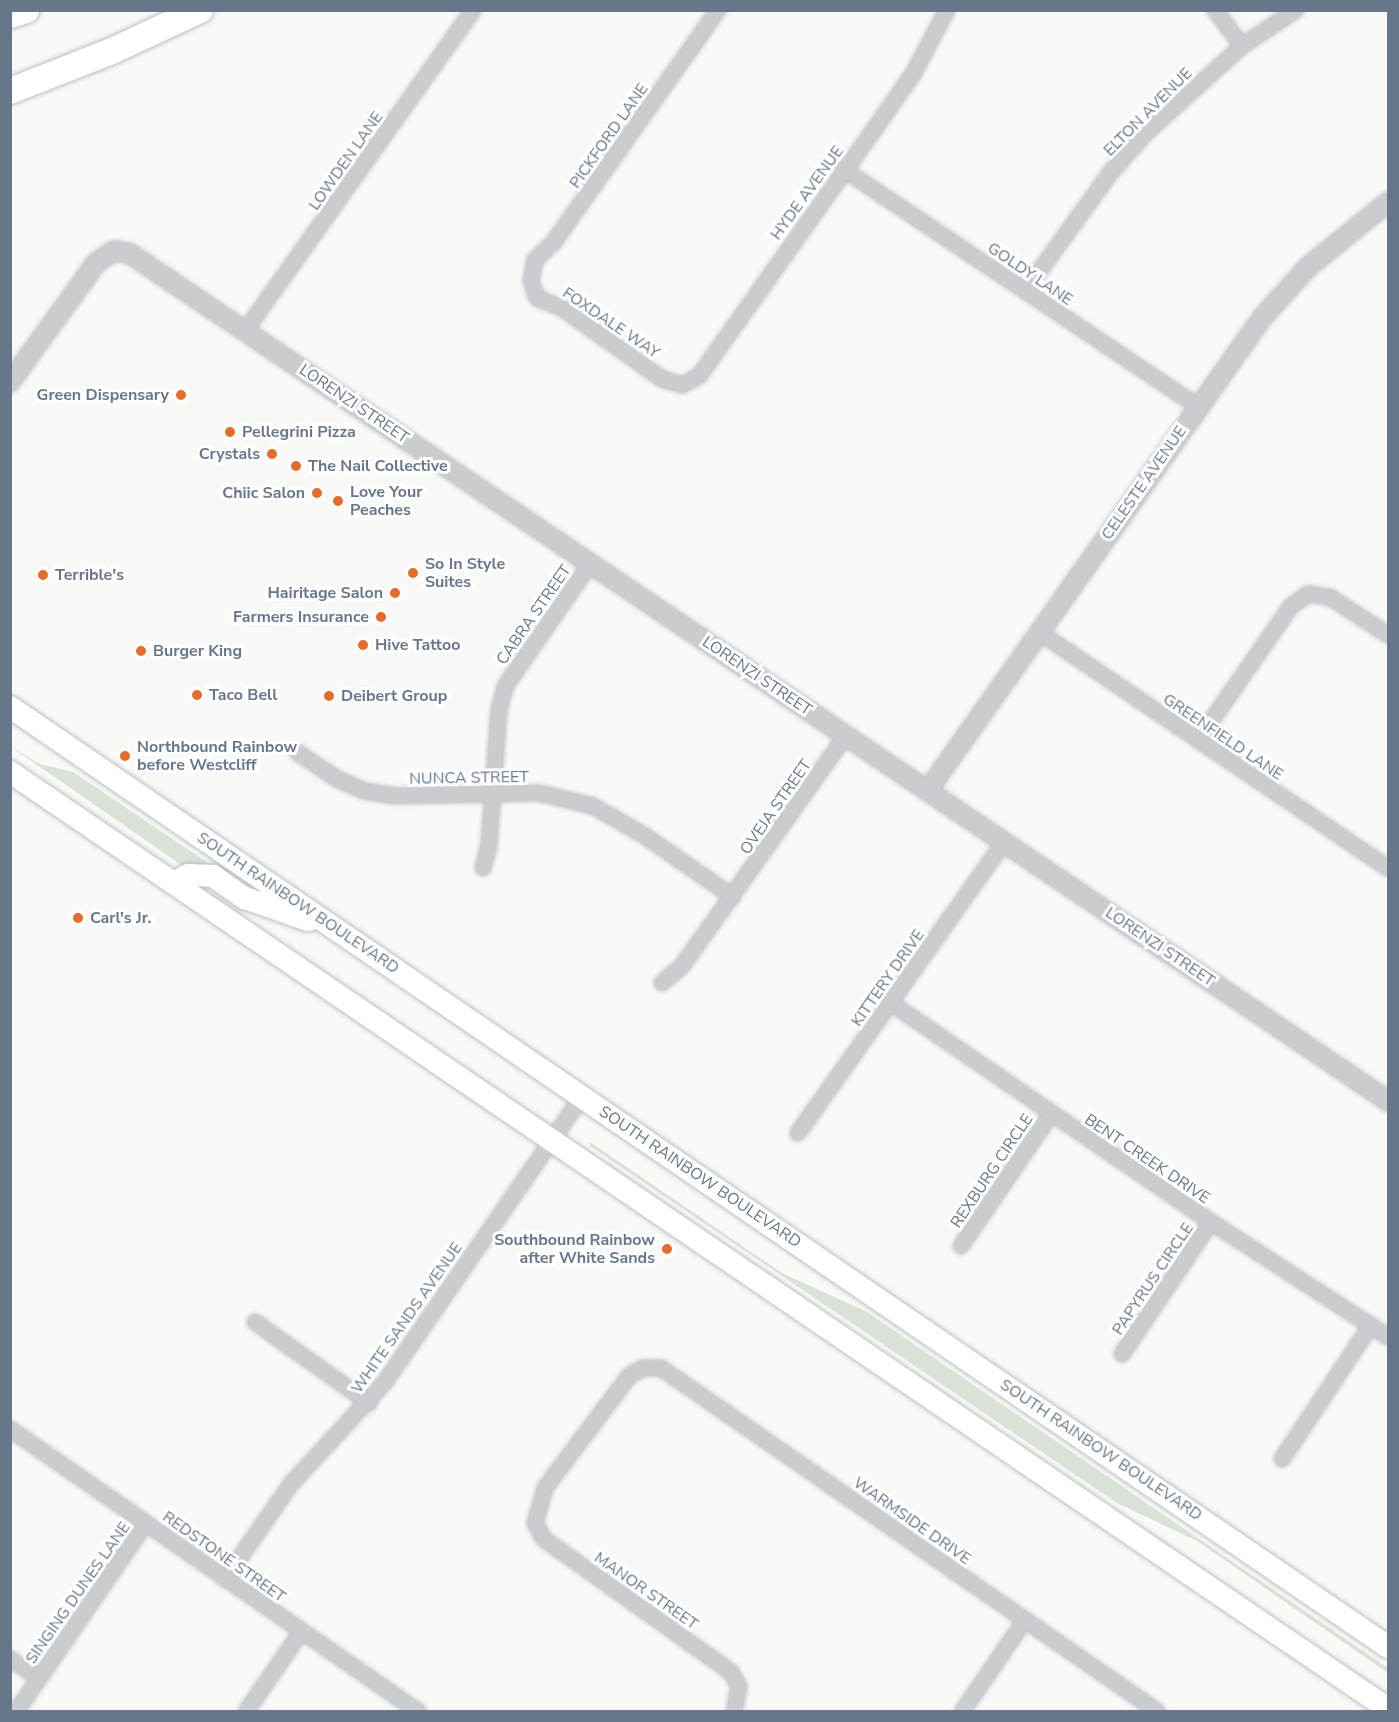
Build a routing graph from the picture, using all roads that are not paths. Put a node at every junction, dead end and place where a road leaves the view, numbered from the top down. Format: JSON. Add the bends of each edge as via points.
{"nodes":[{"id":1,"x":26,"y":10,"type":"edge"},
{"id":2,"x":200,"y":10,"type":"edge"},
{"id":3,"x":473,"y":10,"type":"edge"},
{"id":4,"x":718,"y":10,"type":"edge"},
{"id":5,"x":947,"y":10,"type":"edge"},
{"id":6,"x":1215,"y":10,"type":"edge"},
{"id":7,"x":1296,"y":10,"type":"edge"},
{"id":8,"x":10,"y":15,"type":"edge"},
{"id":9,"x":1242,"y":46,"type":"junction"},
{"id":10,"x":10,"y":91,"type":"edge"},
{"id":11,"x":843,"y":169,"type":"junction"},
{"id":12,"x":1389,"y":202,"type":"edge"},
{"id":13,"x":531,"y":280,"type":"joint"},
{"id":14,"x":1025,"y":291,"type":"junction"},
{"id":15,"x":245,"y":331,"type":"junction"},
{"id":16,"x":10,"y":382,"type":"edge"},
{"id":17,"x":682,"y":385,"type":"joint"},
{"id":18,"x":1198,"y":407,"type":"junction"},
{"id":19,"x":590,"y":564,"type":"junction"},
{"id":20,"x":1039,"y":632,"type":"junction"},
{"id":21,"x":1389,"y":635,"type":"edge"},
{"id":22,"x":10,"y":707,"type":"edge"},
{"id":23,"x":846,"y":735,"type":"junction"},
{"id":24,"x":1198,"y":740,"type":"junction"},
{"id":25,"x":297,"y":752,"type":"dead end"},
{"id":26,"x":10,"y":771,"type":"edge"},
{"id":27,"x":928,"y":790,"type":"junction"},
{"id":28,"x":494,"y":793,"type":"junction"},
{"id":29,"x":1004,"y":842,"type":"junction"},
{"id":30,"x":483,"y":868,"type":"dead end"},
{"id":31,"x":1389,"y":868,"type":"edge"},
{"id":32,"x":174,"y":883,"type":"junction"},
{"id":33,"x":733,"y":897,"type":"junction"},
{"id":34,"x":337,"y":930,"type":"junction"},
{"id":35,"x":662,"y":983,"type":"dead end"},
{"id":36,"x":891,"y":1003,"type":"junction"},
{"id":37,"x":582,"y":1096,"type":"junction"},
{"id":38,"x":1389,"y":1101,"type":"edge"},
{"id":39,"x":1051,"y":1114,"type":"junction"},
{"id":40,"x":798,"y":1134,"type":"dead end"},
{"id":41,"x":552,"y":1139,"type":"junction"},
{"id":42,"x":1211,"y":1222,"type":"junction"},
{"id":43,"x":961,"y":1246,"type":"dead end"},
{"id":44,"x":255,"y":1322,"type":"dead end"},
{"id":45,"x":1371,"y":1325,"type":"junction"},
{"id":46,"x":1389,"y":1337,"type":"edge"},
{"id":47,"x":1122,"y":1354,"type":"dead end"},
{"id":48,"x":369,"y":1403,"type":"junction"},
{"id":49,"x":10,"y":1429,"type":"edge"},
{"id":50,"x":1282,"y":1459,"type":"dead end"},
{"id":51,"x":146,"y":1523,"type":"junction"},
{"id":52,"x":535,"y":1523,"type":"joint"},
{"id":53,"x":225,"y":1579,"type":"junction"},
{"id":54,"x":1025,"y":1620,"type":"junction"},
{"id":55,"x":301,"y":1632,"type":"junction"},
{"id":56,"x":1389,"y":1647,"type":"edge"},
{"id":57,"x":10,"y":1659,"type":"edge"},
{"id":58,"x":39,"y":1678,"type":"junction"},
{"id":59,"x":1389,"y":1709,"type":"edge"},
{"id":60,"x":16,"y":1712,"type":"edge"},
{"id":61,"x":246,"y":1712,"type":"edge"},
{"id":62,"x":419,"y":1712,"type":"edge"},
{"id":63,"x":734,"y":1712,"type":"edge"},
{"id":64,"x":962,"y":1712,"type":"edge"},
{"id":65,"x":1158,"y":1712,"type":"edge"}],
"edges":[{"from":1,"to":8,"type":"highway"},
{"from":2,"to":10,"type":"highway","via":[[112,51]]},
{"from":3,"to":15,"type":"street","name":"LOWDEN LANE"},
{"from":4,"to":13,"type":"street","name":"PICKFORD LANE","via":[[553,243],[535,260]]},
{"from":5,"to":11,"type":"street","name":"HYDE AVENUE","via":[[913,74]]},
{"from":6,"to":9,"type":"street"},
{"from":7,"to":9,"type":"street","name":"ELTON AVENUE"},
{"from":9,"to":14,"type":"street","name":"ELTON AVENUE","via":[[1118,164]]},
{"from":11,"to":14,"type":"street","name":"GOLDY LANE"},
{"from":11,"to":17,"type":"street","name":"HYDE AVENUE","via":[[699,376]]},
{"from":12,"to":18,"type":"street","name":"CELESTE AVENUE","via":[[1340,239],[1292,284]]},
{"from":13,"to":17,"type":"street","name":"FOXDALE WAY","via":[[537,298],[562,308],[662,379]]},
{"from":14,"to":18,"type":"street","name":"GOLDY LANE"},
{"from":15,"to":16,"type":"street","name":"LORENZI STREET","via":[[125,252],[114,250],[96,263]]},
{"from":15,"to":19,"type":"street","name":"LORENZI STREET"},
{"from":18,"to":20,"type":"street","name":"CELESTE AVENUE"},
{"from":19,"to":23,"type":"street","name":"LORENZI STREET"},
{"from":19,"to":28,"type":"street","name":"CABRA STREET","via":[[506,686],[499,709]]},
{"from":20,"to":24,"type":"street","name":"GREENFIELD LANE"},
{"from":20,"to":27,"type":"street","name":"CELESTE AVENUE"},
{"from":21,"to":24,"type":"street","via":[[1330,597],[1308,594],[1291,606]]},
{"from":22,"to":34,"type":"main road","name":"SOUTH RAINBOW BOULEVARD"},
{"from":23,"to":27,"type":"street","name":"LORENZI STREET"},
{"from":23,"to":33,"type":"street","name":"OVEJA STREET"},
{"from":24,"to":31,"type":"street","name":"GREENFIELD LANE"},
{"from":25,"to":28,"type":"street","name":"NUNCA STREET","via":[[337,779],[364,791],[396,796]]},
{"from":26,"to":32,"type":"main road"},
{"from":27,"to":29,"type":"street","name":"LORENZI STREET"},
{"from":28,"to":30,"type":"street","name":"CABRA STREET"},
{"from":28,"to":33,"type":"street","name":"NUNCA STREET","via":[[539,793],[592,806],[645,836]]},
{"from":29,"to":36,"type":"street","name":"KITTERY DRIVE"},
{"from":29,"to":38,"type":"street","name":"LORENZI STREET"},
{"from":32,"to":34,"type":"main road","via":[[188,875],[213,876],[245,898]]},
{"from":32,"to":41,"type":"main road"},
{"from":33,"to":35,"type":"street","name":"OVEJA STREET","via":[[682,966]]},
{"from":34,"to":37,"type":"main road","name":"SOUTH RAINBOW BOULEVARD"},
{"from":36,"to":39,"type":"street","name":"BENT CREEK DRIVE"},
{"from":36,"to":40,"type":"street","name":"KITTERY DRIVE"},
{"from":37,"to":41,"type":"street","name":"WHITE SANDS AVENUE"},
{"from":37,"to":56,"type":"main road","name":"SOUTH RAINBOW BOULEVARD"},
{"from":39,"to":42,"type":"street","name":"BENT CREEK DRIVE"},
{"from":39,"to":43,"type":"street","name":"REXBURG CIRCLE"},
{"from":41,"to":48,"type":"street","name":"WHITE SANDS AVENUE"},
{"from":41,"to":59,"type":"main road"},
{"from":42,"to":45,"type":"street","name":"BENT CREEK DRIVE"},
{"from":42,"to":47,"type":"street","name":"PAPYRUS CIRCLE"},
{"from":44,"to":48,"type":"street"},
{"from":45,"to":46,"type":"street","name":"BENT CREEK DRIVE"},
{"from":45,"to":50,"type":"street"},
{"from":48,"to":53,"type":"street","name":"WHITE SANDS AVENUE","via":[[291,1484]]},
{"from":49,"to":51,"type":"street","name":"REDSTONE STREET"},
{"from":51,"to":53,"type":"street","name":"REDSTONE STREET"},
{"from":51,"to":58,"type":"street","name":"SINGING DUNES LANE"},
{"from":52,"to":54,"type":"street","name":"WARMSIDE DRIVE","via":[[545,1488],[629,1376],[643,1368],[661,1368]]},
{"from":52,"to":63,"type":"street","name":"MANOR STREET","via":[[544,1539],[731,1672],[739,1686]]},
{"from":53,"to":55,"type":"street","name":"REDSTONE STREET"},
{"from":54,"to":64,"type":"street"},
{"from":54,"to":65,"type":"street","name":"WARMSIDE DRIVE"},
{"from":55,"to":61,"type":"street"},
{"from":55,"to":62,"type":"street","name":"REDSTONE STREET"},
{"from":57,"to":58,"type":"street"},
{"from":58,"to":60,"type":"street","name":"SINGING DUNES LANE"}]}
